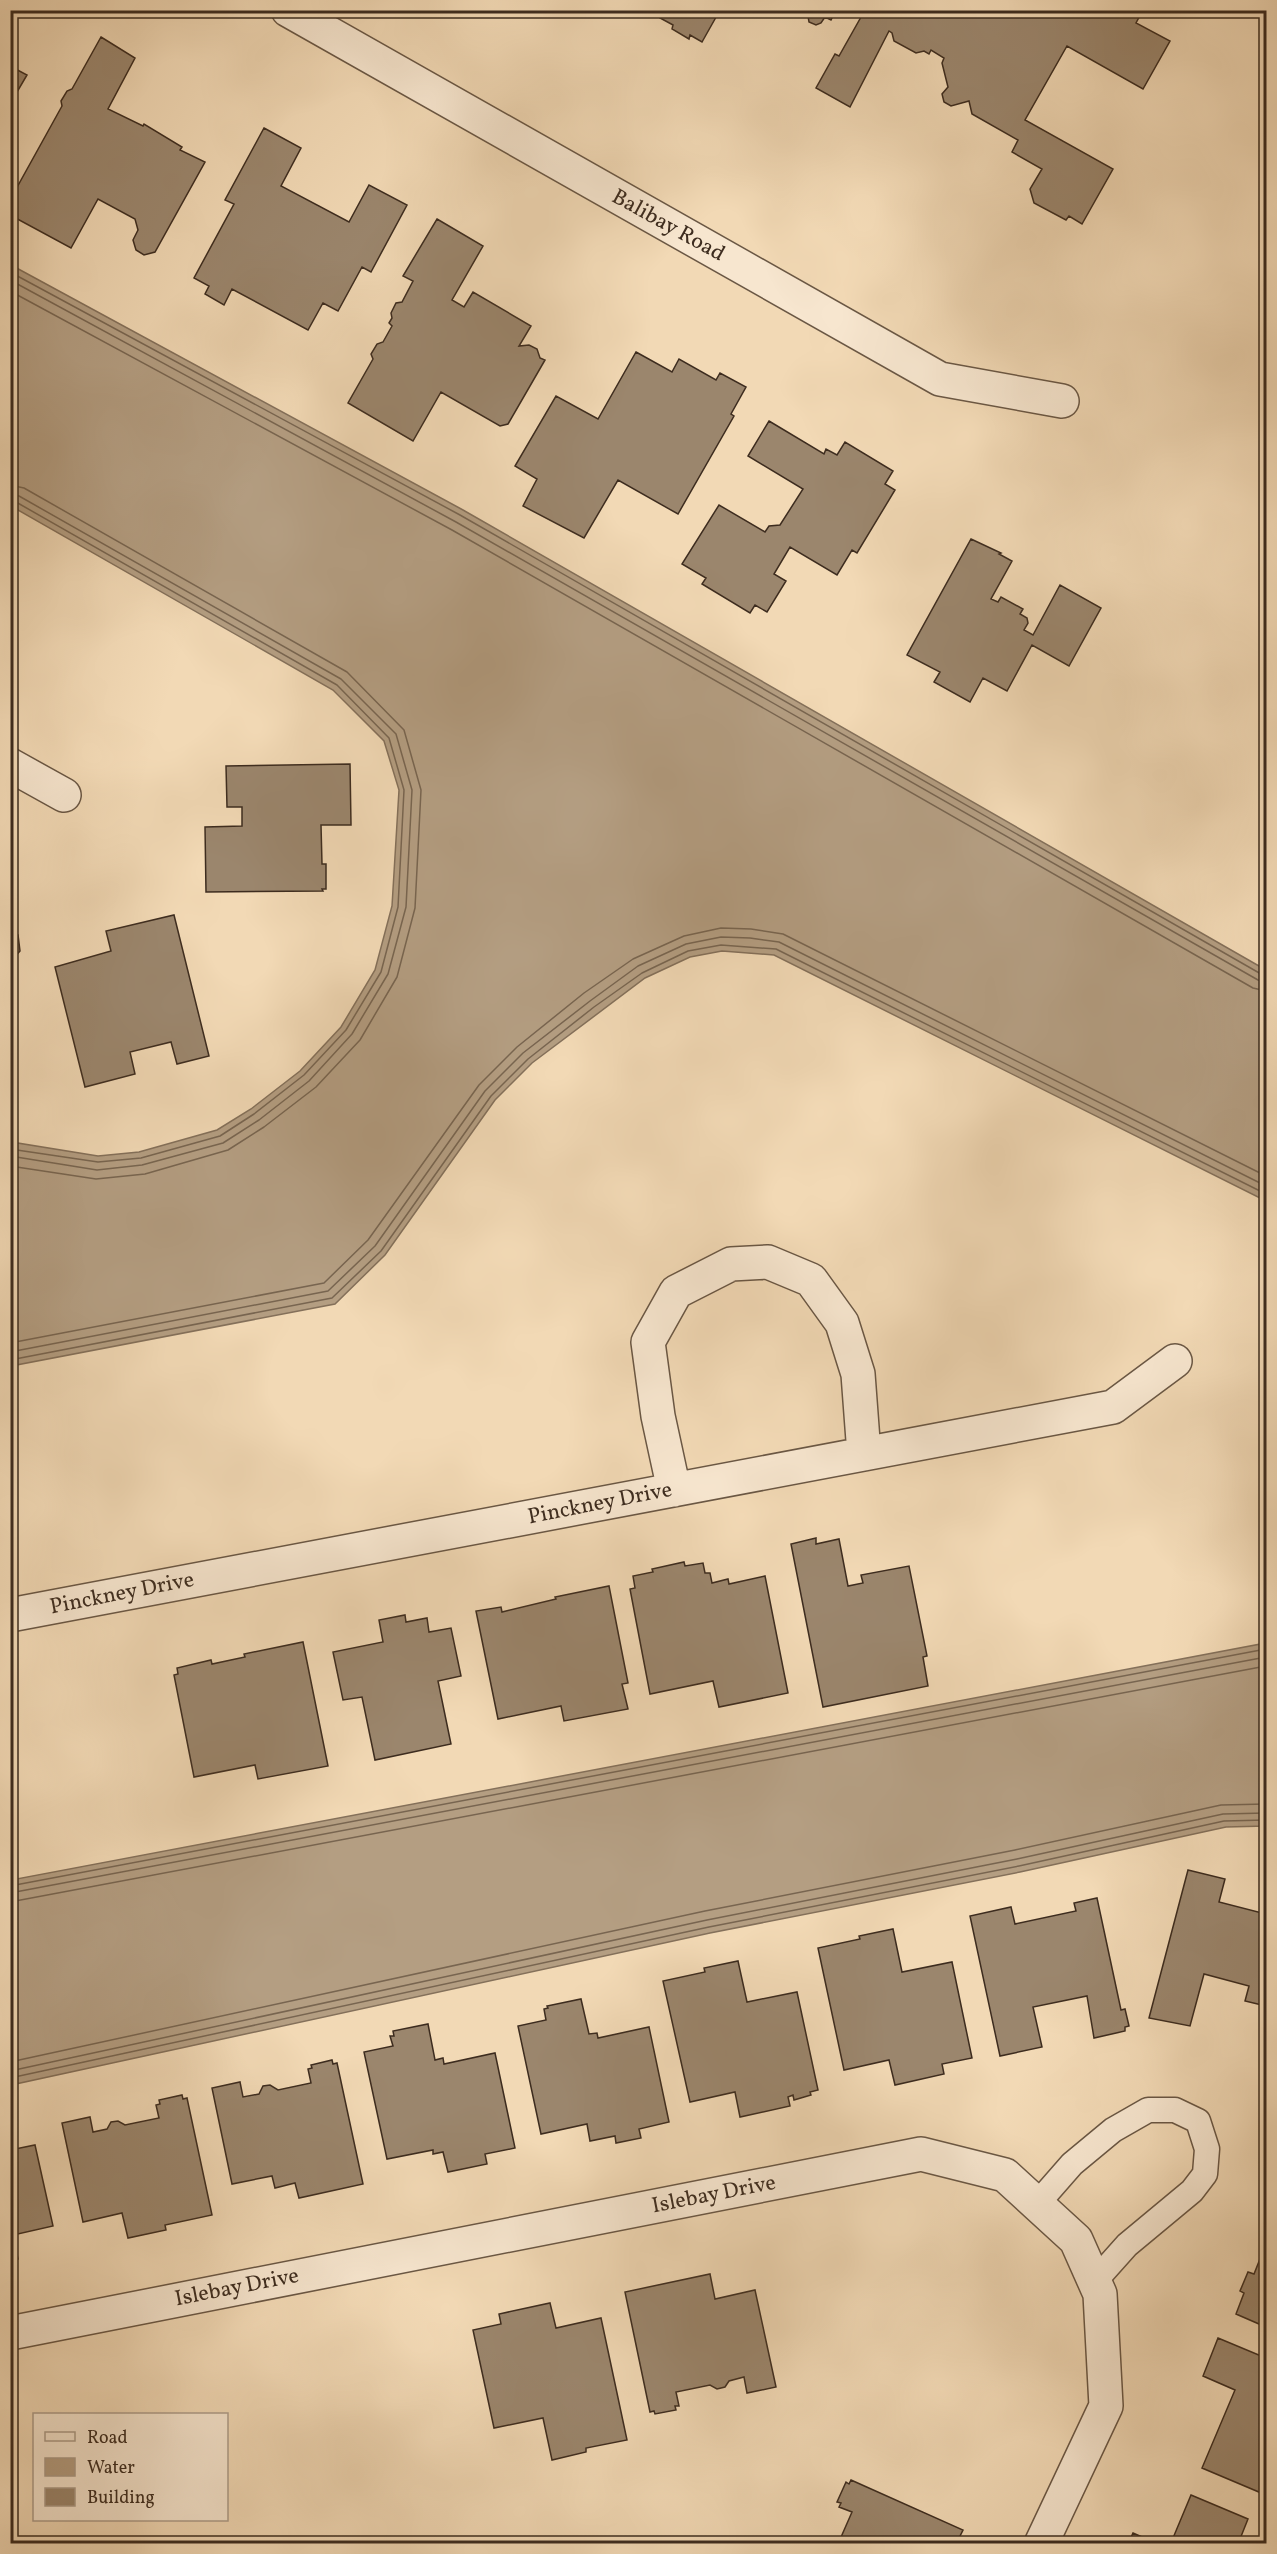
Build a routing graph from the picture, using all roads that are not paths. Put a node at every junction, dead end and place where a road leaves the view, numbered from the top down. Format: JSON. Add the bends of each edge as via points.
{"nodes":[{"id":1,"x":288,"y":10,"type":"edge"},
{"id":2,"x":1062,"y":401,"type":"dead end"},
{"id":3,"x":10,"y":765,"type":"edge"},
{"id":4,"x":64,"y":795,"type":"dead end"},
{"id":5,"x":1175,"y":1361,"type":"dead end"},
{"id":6,"x":864,"y":1454,"type":"junction"},
{"id":7,"x":674,"y":1490,"type":"junction"},
{"id":8,"x":10,"y":1616,"type":"edge"},
{"id":9,"x":1036,"y":2204,"type":"junction"},
{"id":10,"x":1094,"y":2282,"type":"junction"},
{"id":11,"x":10,"y":2333,"type":"edge"},
{"id":12,"x":1041,"y":2544,"type":"edge"}],
"edges":[{"from":1,"to":2,"type":"street","name":"Balibay Road","via":[[940,379]]},
{"from":3,"to":4,"type":"street"},
{"from":5,"to":6,"type":"street","name":"Pinckney Drive","via":[[1113,1407]]},
{"from":6,"to":7,"type":"street","name":"Pinckney Drive"},
{"from":6,"to":7,"type":"street","via":[[858,1374],[842,1323],[811,1280],[768,1262],[730,1264],[676,1292],[648,1342]]},
{"from":7,"to":8,"type":"street","name":"Pinckney Drive"},
{"from":9,"to":10,"type":"street","name":"Islebay Drive","via":[[1076,2240]]},
{"from":9,"to":10,"type":"lane","via":[[1072,2164],[1113,2130],[1148,2110],[1175,2110],[1198,2121],[1208,2149],[1205,2174],[1192,2191],[1127,2245]]},
{"from":9,"to":11,"type":"street","name":"Islebay Drive","via":[[1005,2175],[921,2154]]},
{"from":10,"to":12,"type":"street","name":"Islebay Drive","via":[[1100,2295],[1106,2406]]}]}
